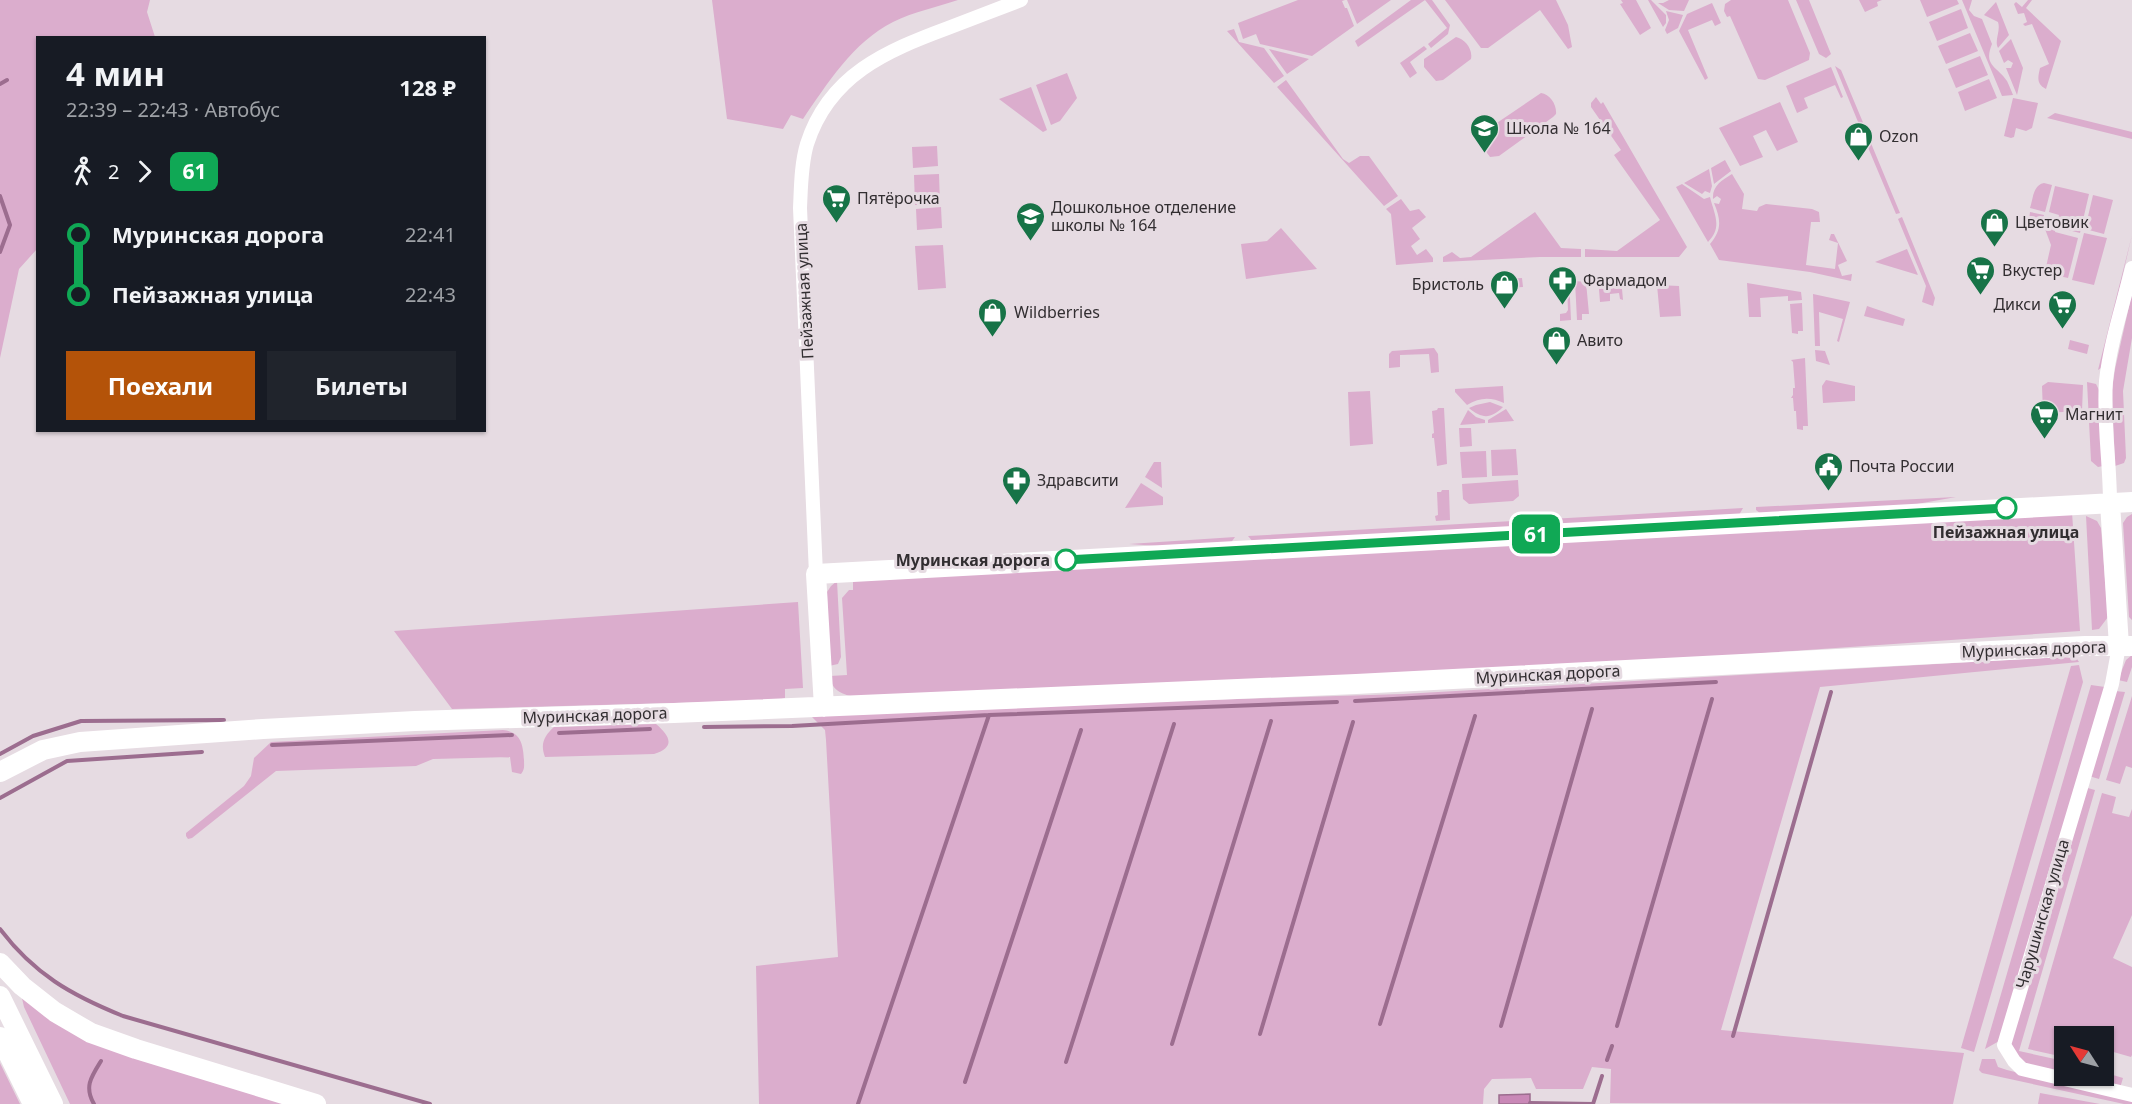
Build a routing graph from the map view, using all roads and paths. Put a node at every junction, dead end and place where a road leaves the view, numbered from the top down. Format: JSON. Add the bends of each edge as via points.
{"nodes":[{"id":1,"x":1021,"y":0,"type":"edge"},
{"id":2,"x":2132,"y":268,"type":"edge"},
{"id":3,"x":2110,"y":502,"type":"junction"},
{"id":4,"x":2132,"y":502,"type":"edge"},
{"id":5,"x":816,"y":574,"type":"junction"},
{"id":6,"x":2126,"y":646,"type":"edge"},
{"id":7,"x":824,"y":707,"type":"junction"},
{"id":8,"x":0,"y":772,"type":"edge"},
{"id":9,"x":0,"y":963,"type":"edge"},
{"id":10,"x":0,"y":996,"type":"edge"},
{"id":11,"x":0,"y":1037,"type":"edge"},
{"id":12,"x":2132,"y":1095,"type":"edge"},
{"id":13,"x":33,"y":1104,"type":"edge"},
{"id":14,"x":53,"y":1104,"type":"edge"},
{"id":15,"x":316,"y":1104,"type":"edge"}],
"edges":[{"from":1,"to":5,"type":"street","name":"Пейзажная улица","via":[[906,44],[862,68],[826,106],[807,144],[800,208]]},
{"from":2,"to":3,"type":"street","via":[[2106,380]]},
{"from":3,"to":4,"type":"street"},
{"from":3,"to":5,"type":"street"},
{"from":3,"to":6,"type":"street"},
{"from":5,"to":7,"type":"street","name":"Пейзажная улица"},
{"from":6,"to":7,"type":"street","name":"Муринская дорога"},
{"from":6,"to":12,"type":"street","name":"Чарушинская улица","via":[[2004,1045],[2022,1069]]},
{"from":7,"to":8,"type":"street","name":"Муринская дорога","via":[[415,721],[80,742],[43,750]]},
{"from":9,"to":15,"type":"street","via":[[47,1006],[91,1033]]},
{"from":10,"to":14,"type":"street"},
{"from":11,"to":13,"type":"street"}]}
